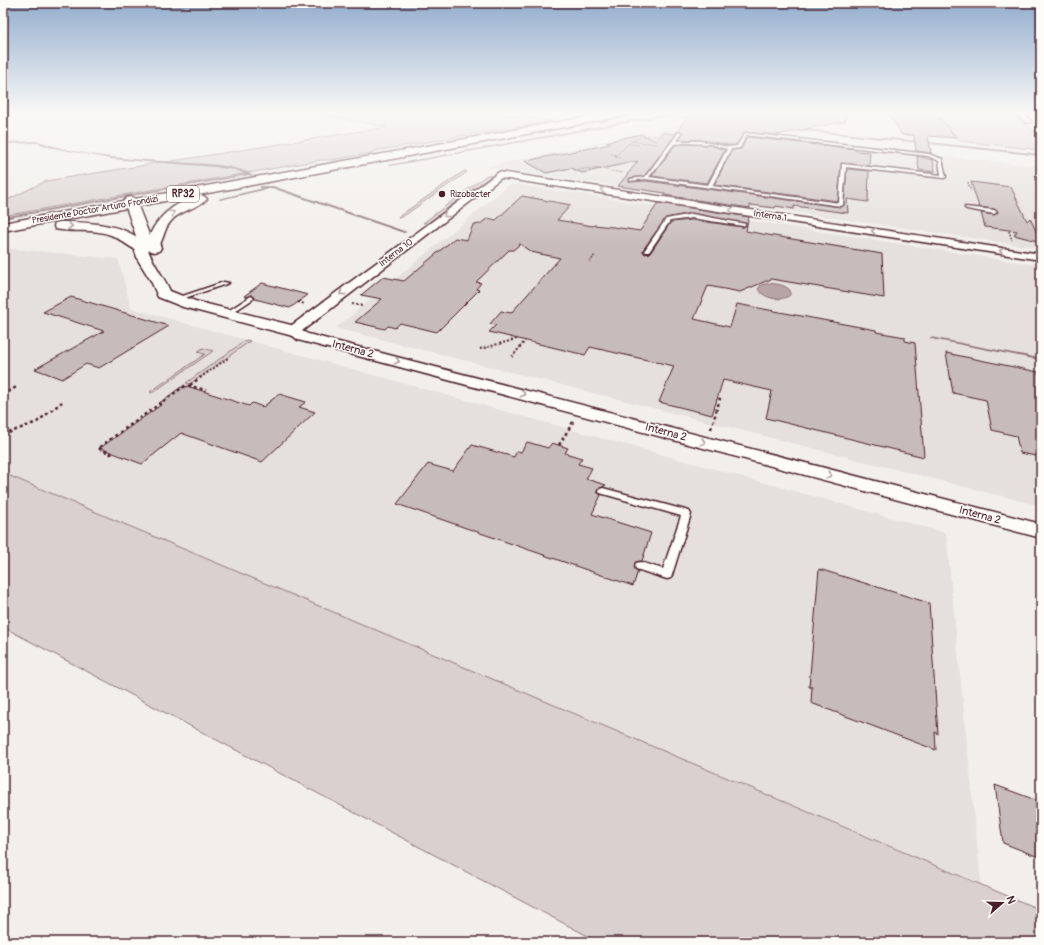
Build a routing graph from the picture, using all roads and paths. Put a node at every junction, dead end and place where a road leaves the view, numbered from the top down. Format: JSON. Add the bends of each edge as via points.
{"nodes":[{"id":1,"x":373,"y":157,"type":"edge"},
{"id":2,"x":388,"y":157,"type":"edge"},
{"id":3,"x":616,"y":157,"type":"edge"},
{"id":4,"x":662,"y":157,"type":"edge"},
{"id":5,"x":726,"y":157,"type":"edge"},
{"id":6,"x":934,"y":157,"type":"edge"},
{"id":7,"x":620,"y":158,"type":"dead end"},
{"id":8,"x":364,"y":162,"type":"junction"},
{"id":9,"x":306,"y":168,"type":"junction"},
{"id":10,"x":499,"y":174,"type":"joint"},
{"id":11,"x":628,"y":174,"type":"dead end"},
{"id":12,"x":575,"y":175,"type":"dead end"},
{"id":13,"x":646,"y":178,"type":"junction"},
{"id":14,"x":632,"y":180,"type":"dead end"},
{"id":15,"x":968,"y":182,"type":"dead end"},
{"id":16,"x":709,"y":187,"type":"junction"},
{"id":17,"x":971,"y":192,"type":"dead end"},
{"id":18,"x":131,"y":202,"type":"junction"},
{"id":19,"x":967,"y":208,"type":"dead end"},
{"id":20,"x":994,"y":212,"type":"dead end"},
{"id":21,"x":3,"y":223,"type":"edge"},
{"id":22,"x":743,"y":224,"type":"dead end"},
{"id":23,"x":3,"y":228,"type":"edge"},
{"id":24,"x":146,"y":244,"type":"junction"},
{"id":25,"x":647,"y":252,"type":"dead end"},
{"id":26,"x":594,"y":255,"type":"dead end"},
{"id":27,"x":1041,"y":257,"type":"edge"},
{"id":28,"x":590,"y":262,"type":"dead end"},
{"id":29,"x":226,"y":283,"type":"dead end"},
{"id":30,"x":251,"y":298,"type":"dead end"},
{"id":31,"x":177,"y":299,"type":"junction"},
{"id":32,"x":227,"y":314,"type":"junction"},
{"id":33,"x":293,"y":331,"type":"junction"},
{"id":34,"x":517,"y":339,"type":"dead end"},
{"id":35,"x":525,"y":341,"type":"dead end"},
{"id":36,"x":480,"y":350,"type":"dead end"},
{"id":37,"x":512,"y":357,"type":"dead end"},
{"id":38,"x":228,"y":358,"type":"dead end"},
{"id":39,"x":18,"y":386,"type":"dead end"},
{"id":40,"x":189,"y":386,"type":"junction"},
{"id":41,"x":206,"y":390,"type":"dead end"},
{"id":42,"x":3,"y":395,"type":"edge"},
{"id":43,"x":718,"y":398,"type":"dead end"},
{"id":44,"x":62,"y":402,"type":"dead end"},
{"id":45,"x":580,"y":410,"type":"junction"},
{"id":46,"x":3,"y":435,"type":"edge"},
{"id":47,"x":706,"y":443,"type":"junction"},
{"id":48,"x":559,"y":445,"type":"dead end"},
{"id":49,"x":112,"y":453,"type":"dead end"},
{"id":50,"x":603,"y":491,"type":"dead end"},
{"id":51,"x":1041,"y":531,"type":"edge"},
{"id":52,"x":640,"y":566,"type":"dead end"}],
"edges":[{"from":1,"to":9,"type":"main road","name":"Presidente Doctor Arturo Frondizi","number":"RP32"},
{"from":2,"to":8,"type":"main road","name":"Presidente Doctor Arturo Frondizi","number":"RP32"},
{"from":3,"to":7,"type":"path"},
{"from":4,"to":13,"type":"lane"},
{"from":5,"to":16,"type":"lane"},
{"from":6,"to":16,"type":"lane","via":[[941,160],[944,177],[844,165],[841,205]]},
{"from":8,"to":18,"type":"main road","name":"Presidente Doctor Arturo Frondizi","number":"RP32"},
{"from":24,"to":8,"type":"main road","one_way":true,"via":[[155,236],[164,220],[197,200],[245,187]]},
{"from":9,"to":18,"type":"main road"},
{"from":9,"to":21,"type":"main road","name":"Presidente Doctor Arturo Frondizi","number":"RP32"},
{"from":27,"to":10,"type":"street","name":"Interna 1","one_way":true},
{"from":10,"to":33,"type":"street","name":"Interna 10","one_way":true},
{"from":11,"to":12,"type":"path","via":[[593,169],[574,172]]},
{"from":13,"to":14,"type":"lane"},
{"from":13,"to":16,"type":"lane"},
{"from":15,"to":17,"type":"path"},
{"from":18,"to":21,"type":"main road"},
{"from":18,"to":23,"type":"main road","name":"Presidente Doctor Arturo Frondizi","number":"RP32"},
{"from":18,"to":24,"type":"main road"},
{"from":19,"to":20,"type":"lane"},
{"from":22,"to":25,"type":"lane","via":[[692,216],[668,220]]},
{"from":23,"to":24,"type":"main road","one_way":true,"via":[[85,226],[124,234]]},
{"from":24,"to":31,"type":"main road","via":[[145,260],[163,294]]},
{"from":26,"to":28,"type":"path"},
{"from":29,"to":31,"type":"lane"},
{"from":30,"to":32,"type":"lane"},
{"from":31,"to":32,"type":"main road"},
{"from":32,"to":33,"type":"main road"},
{"from":33,"to":45,"type":"street","name":"Interna 2","one_way":true,"via":[[303,336]]},
{"from":34,"to":36,"type":"path"},
{"from":35,"to":37,"type":"path"},
{"from":38,"to":40,"type":"path"},
{"from":39,"to":42,"type":"path"},
{"from":40,"to":41,"type":"path"},
{"from":40,"to":49,"type":"path","via":[[98,448]]},
{"from":43,"to":47,"type":"path","via":[[720,399]]},
{"from":44,"to":46,"type":"path","via":[[37,422]]},
{"from":45,"to":47,"type":"street","name":"Interna 2","one_way":true},
{"from":45,"to":48,"type":"path"},
{"from":47,"to":51,"type":"street","name":"Interna 2","one_way":true},
{"from":50,"to":52,"type":"lane","via":[[686,514],[667,575]]}]}
